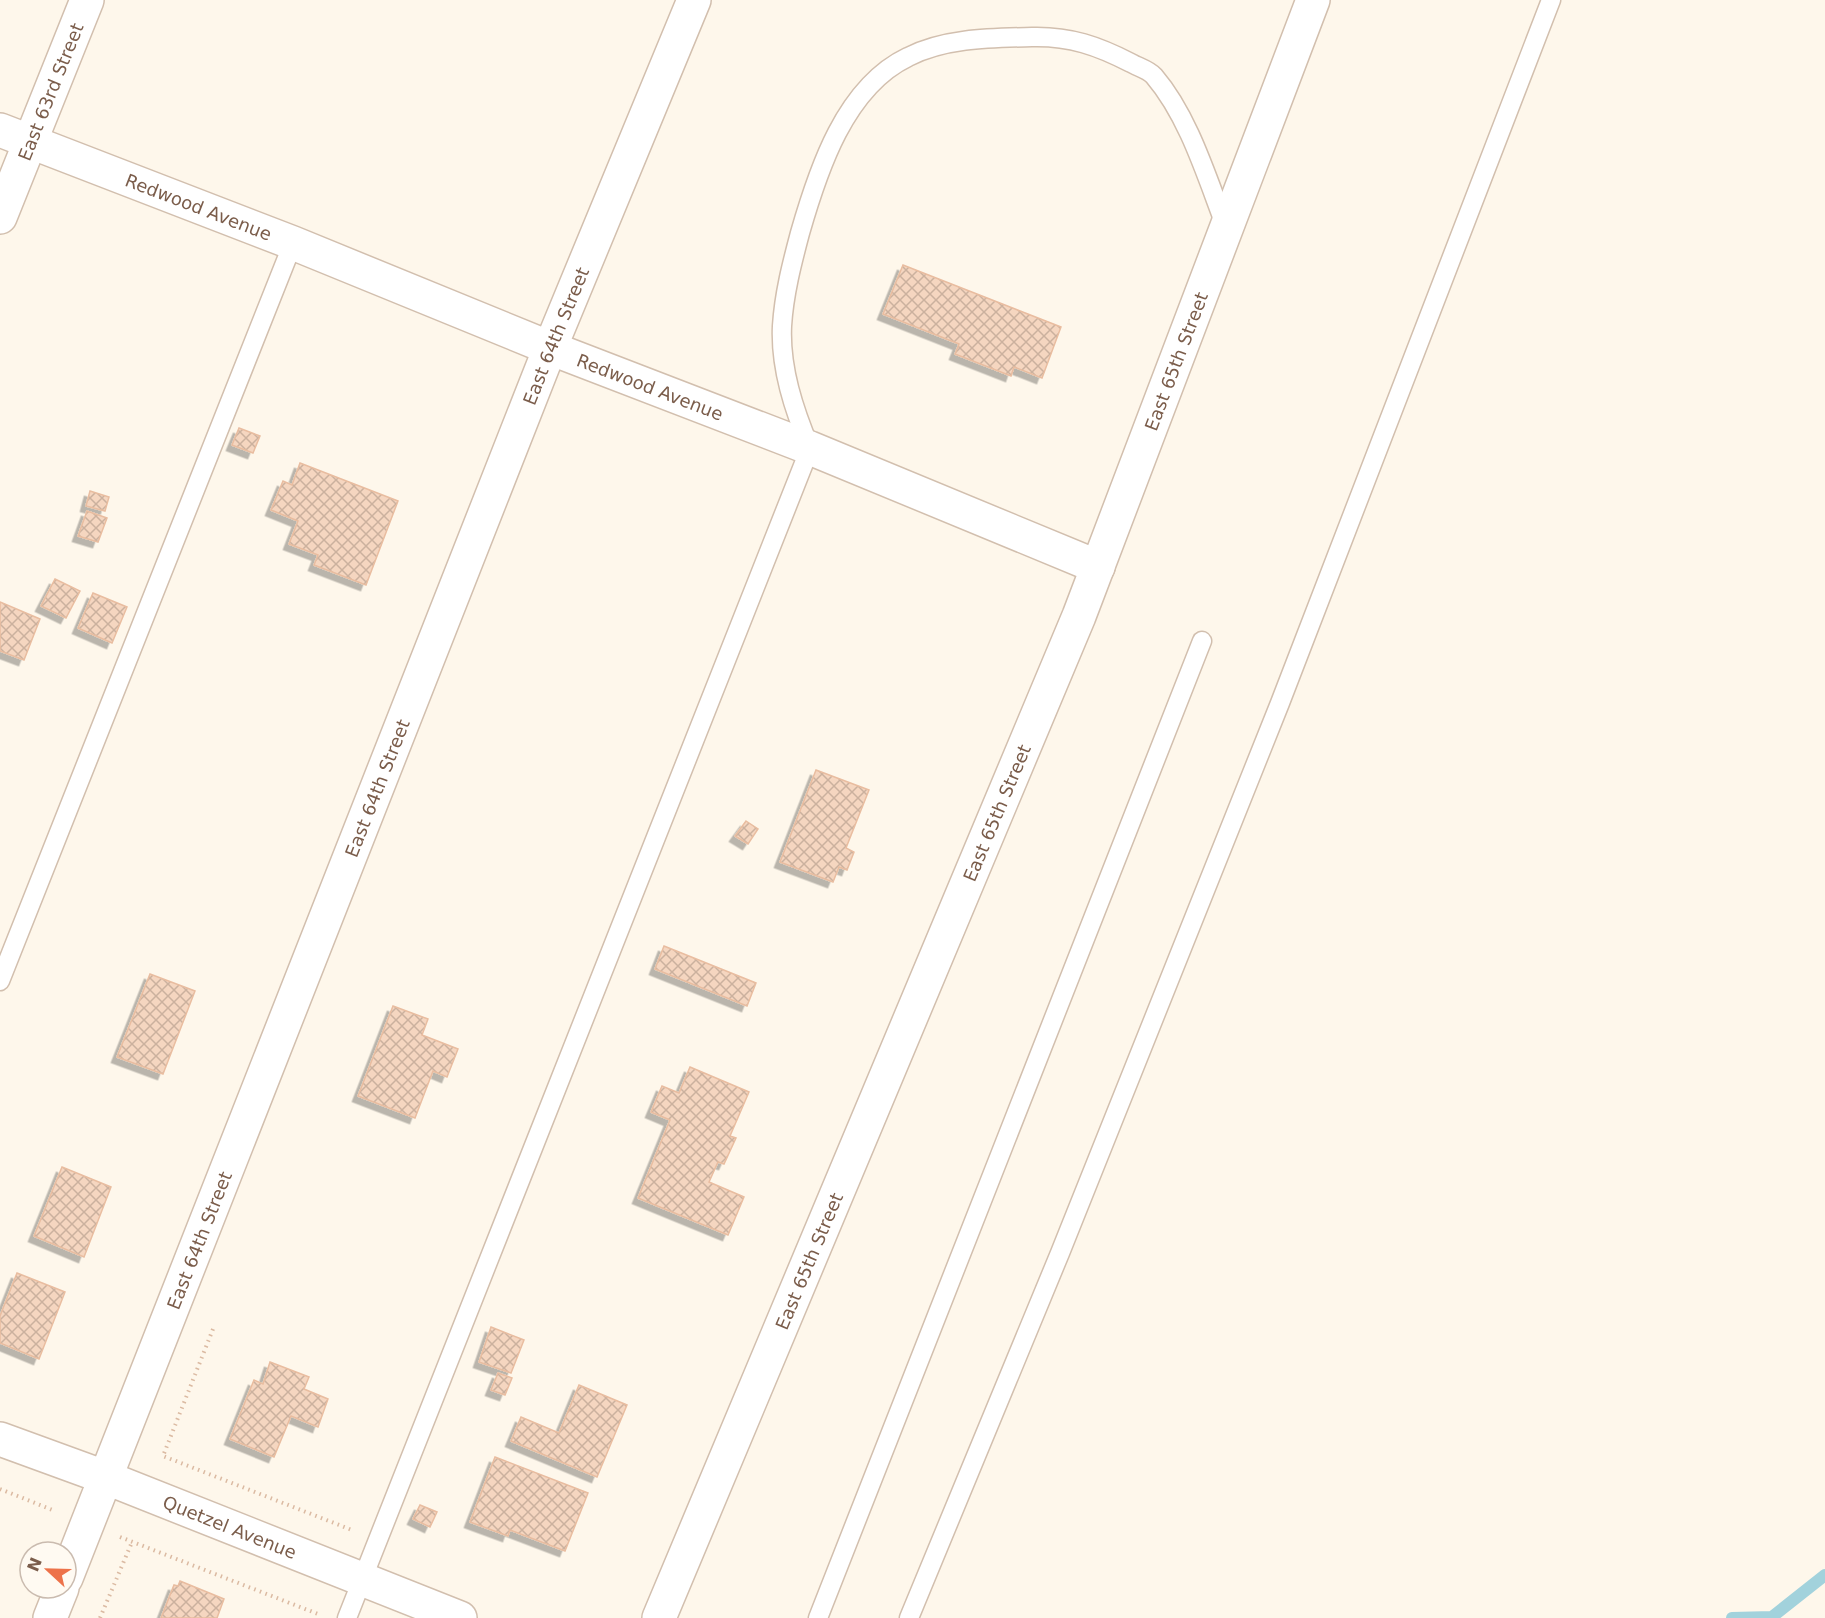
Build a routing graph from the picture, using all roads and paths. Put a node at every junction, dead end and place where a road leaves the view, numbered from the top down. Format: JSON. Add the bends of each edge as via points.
{"nodes":[{"id":1,"x":87,"y":0,"type":"edge"},
{"id":2,"x":694,"y":0,"type":"edge"},
{"id":3,"x":1313,"y":0,"type":"edge"},
{"id":4,"x":1551,"y":0,"type":"edge"},
{"id":5,"x":0,"y":130,"type":"edge"},
{"id":6,"x":30,"y":142,"type":"junction"},
{"id":7,"x":0,"y":217,"type":"edge"},
{"id":8,"x":1226,"y":227,"type":"junction"},
{"id":9,"x":293,"y":243,"type":"junction"},
{"id":10,"x":550,"y":348,"type":"junction"},
{"id":11,"x":810,"y":448,"type":"junction"},
{"id":12,"x":1098,"y":567,"type":"junction"},
{"id":13,"x":1203,"y":641,"type":"dead end"},
{"id":14,"x":0,"y":981,"type":"edge"},
{"id":15,"x":213,"y":1329,"type":"dead end"},
{"id":16,"x":0,"y":1438,"type":"edge"},
{"id":17,"x":107,"y":1478,"type":"junction"},
{"id":18,"x":0,"y":1489,"type":"edge"},
{"id":19,"x":88,"y":1524,"type":"junction"},
{"id":20,"x":378,"y":1540,"type":"junction"},
{"id":21,"x":132,"y":1542,"type":"junction"},
{"id":22,"x":78,"y":1549,"type":"edge"},
{"id":23,"x":362,"y":1580,"type":"junction"},
{"id":24,"x":57,"y":1600,"type":"edge"},
{"id":25,"x":318,"y":1614,"type":"dead end"},
{"id":26,"x":50,"y":1618,"type":"edge"},
{"id":27,"x":100,"y":1618,"type":"edge"},
{"id":28,"x":347,"y":1618,"type":"edge"},
{"id":29,"x":460,"y":1618,"type":"edge"},
{"id":30,"x":659,"y":1618,"type":"edge"},
{"id":31,"x":818,"y":1618,"type":"edge"},
{"id":32,"x":909,"y":1618,"type":"edge"}],
"edges":[{"from":1,"to":6,"type":"street","name":"East 63rd Street"},
{"from":2,"to":10,"type":"street","name":"East 64th Street"},
{"from":3,"to":8,"type":"street","name":"East 65th Street"},
{"from":4,"to":32,"type":"lane","via":[[1276,714]]},
{"from":5,"to":6,"type":"street","name":"Redwood Avenue"},
{"from":6,"to":7,"type":"street","name":"East 63rd Street"},
{"from":6,"to":9,"type":"street","name":"Redwood Avenue"},
{"from":8,"to":11,"type":"lane","via":[[1192,142],[1153,74],[1100,48],[1057,36],[940,44],[906,57],[873,81],[837,130],[814,185],[788,279],[782,327],[787,383]]},
{"from":8,"to":12,"type":"street","name":"East 65th Street"},
{"from":9,"to":10,"type":"street","name":"Redwood Avenue"},
{"from":9,"to":14,"type":"lane"},
{"from":10,"to":11,"type":"street","name":"Redwood Avenue"},
{"from":10,"to":17,"type":"street","name":"East 64th Street"},
{"from":11,"to":12,"type":"street","name":"Redwood Avenue"},
{"from":11,"to":20,"type":"lane"},
{"from":12,"to":30,"type":"street","name":"East 65th Street"},
{"from":13,"to":31,"type":"lane"},
{"from":15,"to":20,"type":"path","via":[[163,1456]]},
{"from":16,"to":17,"type":"street","name":"Quetzel Avenue"},
{"from":17,"to":19,"type":"street","name":"East 64th Street"},
{"from":17,"to":23,"type":"street","name":"Quetzel Avenue"},
{"from":18,"to":19,"type":"path"},
{"from":19,"to":21,"type":"path"},
{"from":19,"to":22,"type":"street","name":"East 64th Street"},
{"from":20,"to":23,"type":"lane"},
{"from":21,"to":25,"type":"path"},
{"from":21,"to":27,"type":"path"},
{"from":23,"to":28,"type":"lane"},
{"from":23,"to":29,"type":"street","name":"Quetzel Avenue"},
{"from":24,"to":26,"type":"street"}]}
